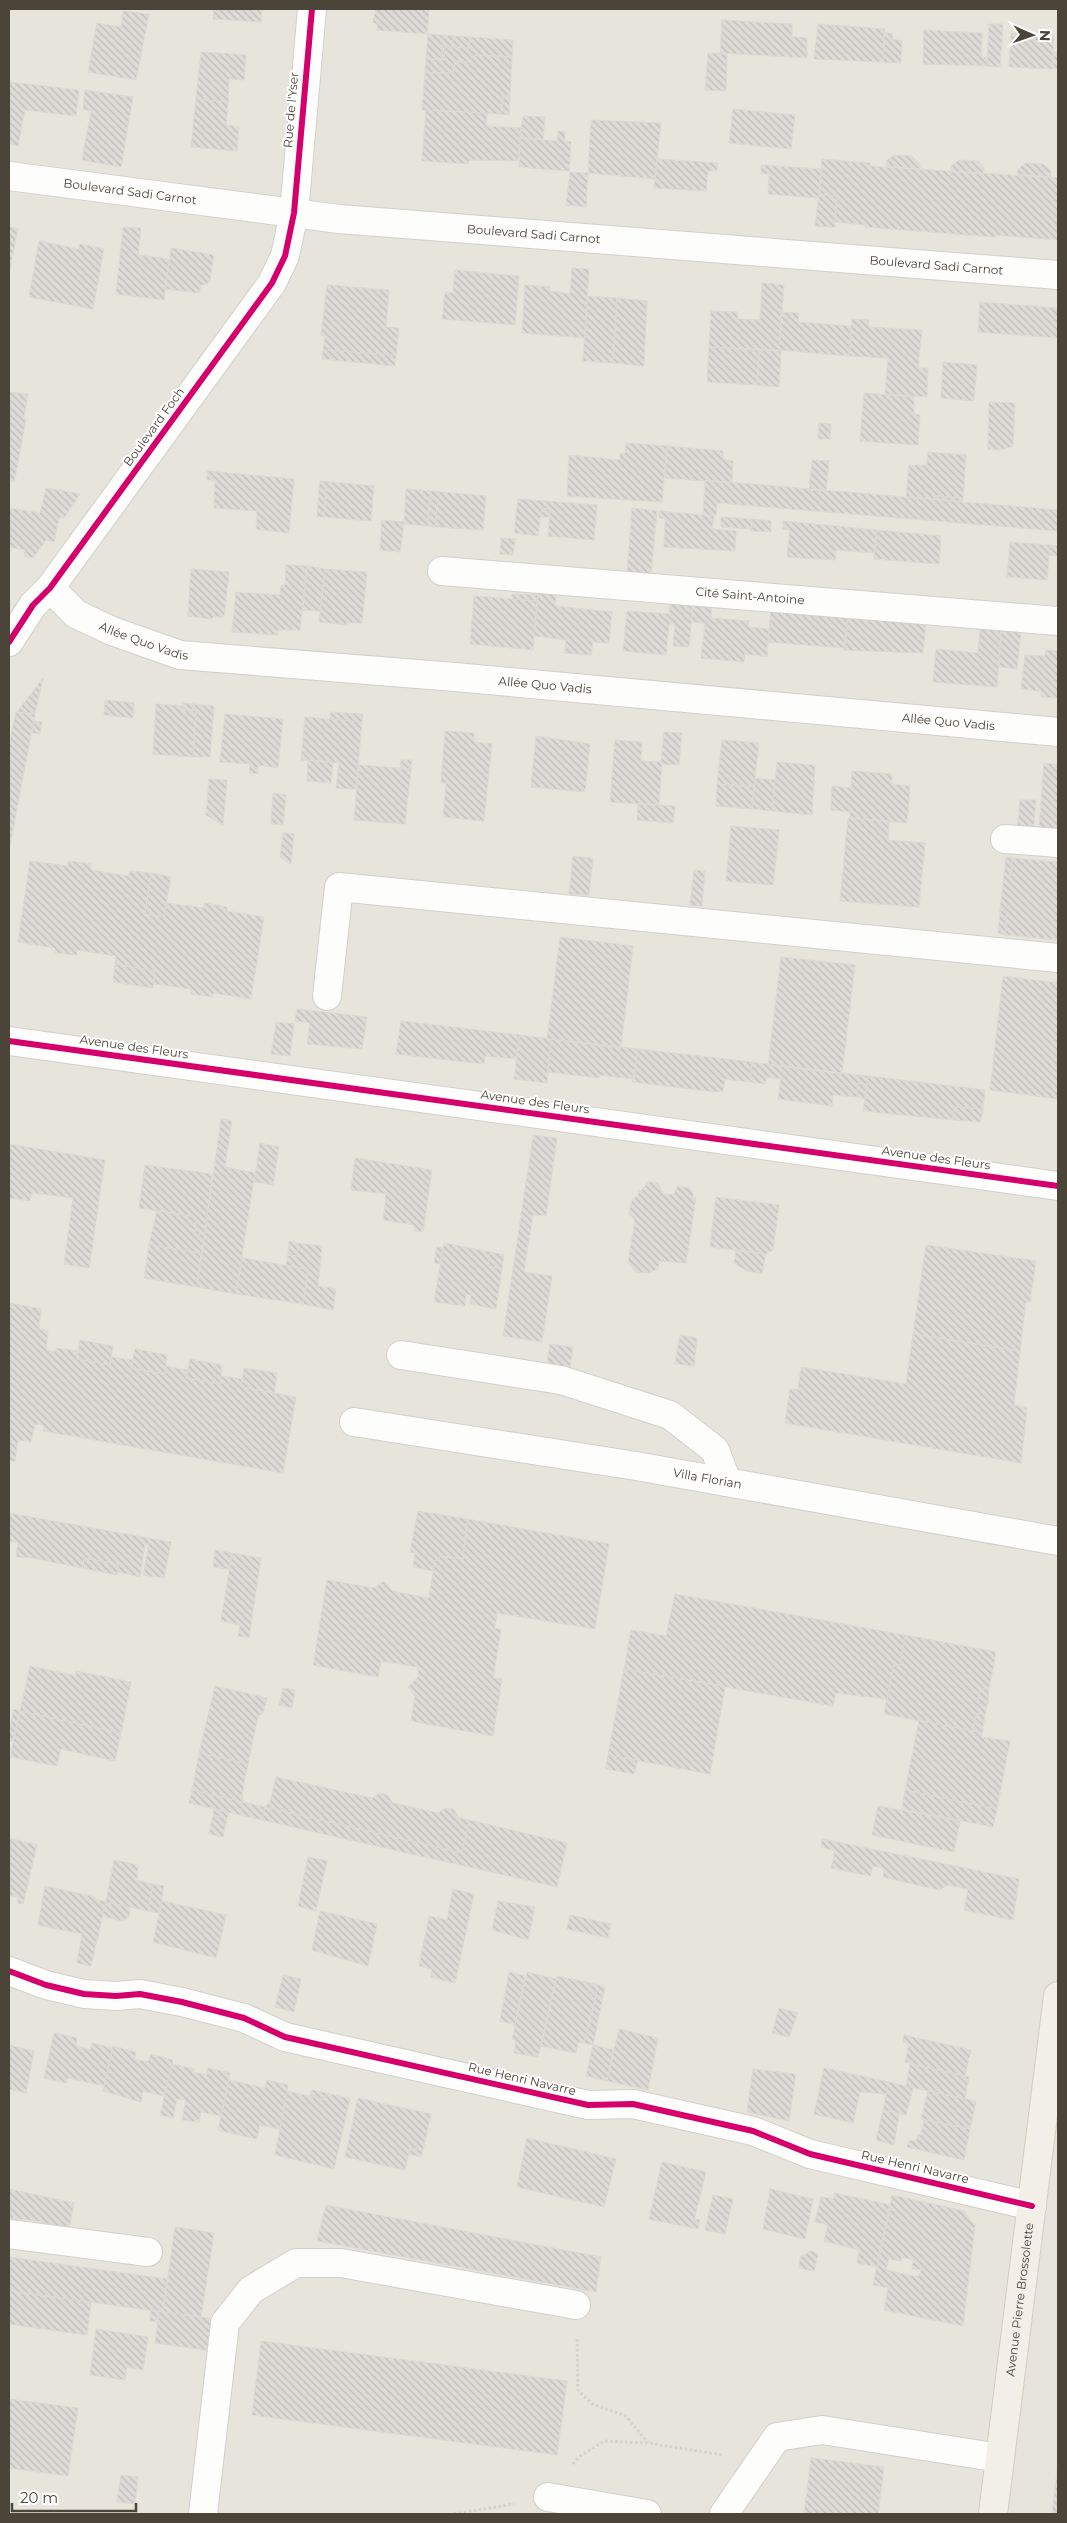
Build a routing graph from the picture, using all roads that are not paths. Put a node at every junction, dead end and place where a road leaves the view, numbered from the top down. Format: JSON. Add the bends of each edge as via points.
{"nodes":[{"id":1,"x":312,"y":9,"type":"edge"},
{"id":2,"x":9,"y":176,"type":"edge"},
{"id":3,"x":294,"y":213,"type":"junction"},
{"id":4,"x":1058,"y":275,"type":"edge"},
{"id":5,"x":442,"y":571,"type":"dead end"},
{"id":6,"x":31,"y":598,"type":"edge"},
{"id":7,"x":1058,"y":621,"type":"edge"},
{"id":8,"x":9,"y":642,"type":"edge"},
{"id":9,"x":1058,"y":732,"type":"edge"},
{"id":10,"x":1005,"y":839,"type":"dead end"},
{"id":11,"x":1058,"y":844,"type":"edge"},
{"id":12,"x":1058,"y":958,"type":"edge"},
{"id":13,"x":327,"y":996,"type":"dead end"},
{"id":14,"x":9,"y":1041,"type":"edge"},
{"id":15,"x":1058,"y":1186,"type":"edge"},
{"id":16,"x":401,"y":1355,"type":"dead end"},
{"id":17,"x":354,"y":1422,"type":"dead end"},
{"id":18,"x":728,"y":1482,"type":"junction"},
{"id":19,"x":1058,"y":1541,"type":"edge"},
{"id":20,"x":9,"y":1971,"type":"edge"},
{"id":21,"x":1058,"y":1996,"type":"edge"},
{"id":22,"x":1032,"y":2206,"type":"junction"},
{"id":23,"x":9,"y":2234,"type":"edge"},
{"id":24,"x":148,"y":2252,"type":"dead end"},
{"id":25,"x":576,"y":2305,"type":"road end"},
{"id":26,"x":1000,"y":2458,"type":"junction"},
{"id":27,"x":548,"y":2497,"type":"dead end"},
{"id":28,"x":203,"y":2514,"type":"edge"},
{"id":29,"x":647,"y":2514,"type":"edge"},
{"id":30,"x":724,"y":2514,"type":"edge"},
{"id":31,"x":993,"y":2514,"type":"edge"}],
"edges":[{"from":1,"to":3,"type":"street","name":"Rue de l'Yser"},
{"from":2,"to":3,"type":"street","name":"Boulevard Sadi Carnot"},
{"from":3,"to":4,"type":"street","name":"Boulevard Sadi Carnot","via":[[339,220]]},
{"from":3,"to":6,"type":"street","name":"Boulevard Foch","via":[[285,256],[272,283]]},
{"from":5,"to":7,"type":"street","name":"Cité Saint-Antoine"},
{"from":6,"to":8,"type":"street","name":"Boulevard Foch"},
{"from":6,"to":9,"type":"street","name":"Allée Quo Vadis","via":[[76,614],[112,632],[180,655]]},
{"from":10,"to":11,"type":"street"},
{"from":12,"to":13,"type":"street","via":[[339,887]]},
{"from":14,"to":15,"type":"street","name":"Avenue des Fleurs"},
{"from":16,"to":18,"type":"street","via":[[561,1380],[670,1415],[716,1450]]},
{"from":17,"to":18,"type":"street","name":"Villa Florian"},
{"from":18,"to":19,"type":"street","name":"Villa Florian"},
{"from":20,"to":22,"type":"street","name":"Rue Henri Navarre","via":[[46,1985],[84,1994],[140,1994],[182,2002],[244,2018],[285,2037],[588,2105],[633,2104],[753,2130],[810,2154]]},
{"from":21,"to":22,"type":"main road","name":"Avenue Pierre Brossolette"},
{"from":22,"to":26,"type":"main road","name":"Avenue Pierre Brossolette"},
{"from":23,"to":24,"type":"street"},
{"from":25,"to":28,"type":"street","via":[[341,2263],[296,2263],[251,2290],[225,2322]]},
{"from":26,"to":30,"type":"street","via":[[822,2430],[777,2437]]},
{"from":26,"to":31,"type":"main road","name":"Avenue Pierre Brossolette"},
{"from":27,"to":29,"type":"street"}]}
